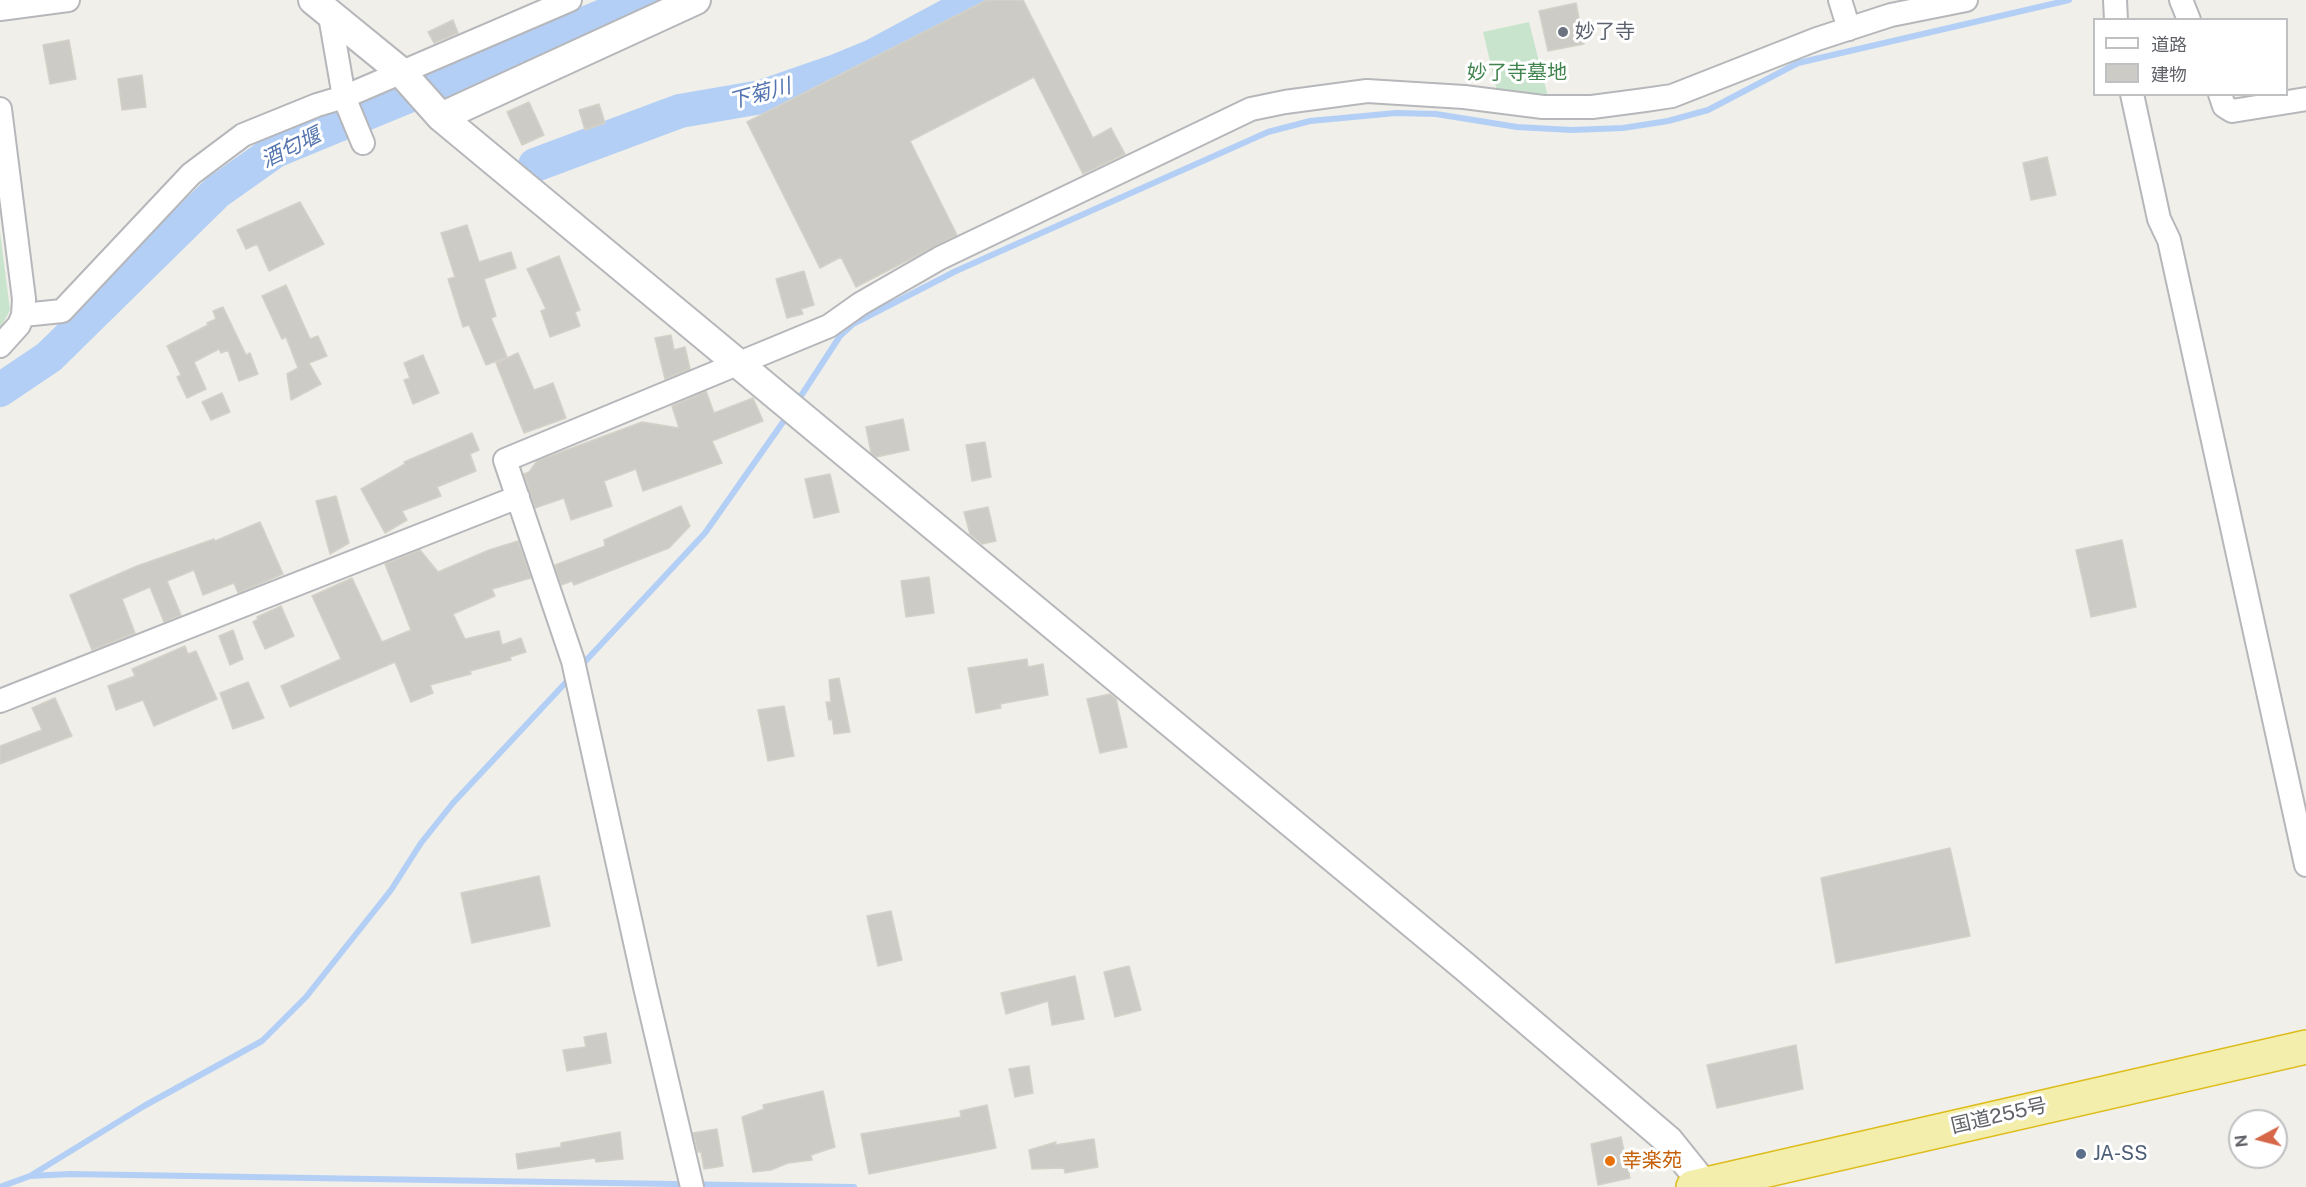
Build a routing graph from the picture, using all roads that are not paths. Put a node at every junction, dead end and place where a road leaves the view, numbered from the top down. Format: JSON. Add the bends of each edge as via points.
{"nodes":[{"id":1,"x":68,"y":0,"type":"edge"},
{"id":2,"x":570,"y":0,"type":"edge"},
{"id":3,"x":696,"y":0,"type":"edge"},
{"id":4,"x":1840,"y":0,"type":"edge"},
{"id":5,"x":1966,"y":0,"type":"edge"},
{"id":6,"x":2115,"y":0,"type":"edge"},
{"id":7,"x":2181,"y":0,"type":"edge"},
{"id":8,"x":321,"y":8,"type":"edge"},
{"id":9,"x":0,"y":9,"type":"edge"},
{"id":10,"x":2116,"y":18,"type":"edge"},
{"id":11,"x":2188,"y":18,"type":"edge"},
{"id":12,"x":1849,"y":29,"type":"junction"},
{"id":13,"x":400,"y":72,"type":"junction"},
{"id":14,"x":2132,"y":96,"type":"edge"},
{"id":15,"x":2221,"y":96,"type":"edge"},
{"id":16,"x":344,"y":97,"type":"junction"},
{"id":17,"x":2306,"y":99,"type":"edge"},
{"id":18,"x":0,"y":109,"type":"edge"},
{"id":19,"x":440,"y":116,"type":"junction"},
{"id":20,"x":363,"y":143,"type":"dead end"},
{"id":21,"x":23,"y":315,"type":"junction"},
{"id":22,"x":0,"y":346,"type":"edge"},
{"id":23,"x":739,"y":364,"type":"junction"},
{"id":24,"x":518,"y":497,"type":"junction"},
{"id":25,"x":0,"y":701,"type":"edge"},
{"id":26,"x":2306,"y":864,"type":"edge"},
{"id":27,"x":2306,"y":1047,"type":"edge"},
{"id":28,"x":691,"y":1181,"type":"edge"},
{"id":29,"x":1702,"y":1186,"type":"edge"}],
"edges":[{"from":1,"to":9,"type":"street"},
{"from":2,"to":13,"type":"street"},
{"from":3,"to":19,"type":"street"},
{"from":4,"to":12,"type":"street"},
{"from":5,"to":12,"type":"street","via":[[1891,15]]},
{"from":6,"to":10,"type":"street"},
{"from":7,"to":11,"type":"street"},
{"from":8,"to":13,"type":"street"},
{"from":8,"to":16,"type":"street"},
{"from":12,"to":23,"type":"street","via":[[1672,96],[1603,106],[1543,107],[1367,91],[1251,109],[940,258],[829,326]]},
{"from":13,"to":16,"type":"street"},
{"from":13,"to":19,"type":"street"},
{"from":14,"to":26,"type":"street","via":[[2159,219],[2169,240]]},
{"from":15,"to":17,"type":"street","via":[[2224,106],[2232,111]]},
{"from":16,"to":20,"type":"street"},
{"from":16,"to":21,"type":"street","via":[[243,135],[220,149],[191,174],[62,311]]},
{"from":18,"to":21,"type":"street"},
{"from":19,"to":23,"type":"street"},
{"from":21,"to":22,"type":"street"},
{"from":23,"to":24,"type":"street","via":[[505,460]]},
{"from":23,"to":29,"type":"street","via":[[1625,1103],[1669,1141]]},
{"from":24,"to":25,"type":"street"},
{"from":24,"to":28,"type":"street","via":[[573,661]]},
{"from":27,"to":29,"type":"highway","name":"国道255号"}]}
